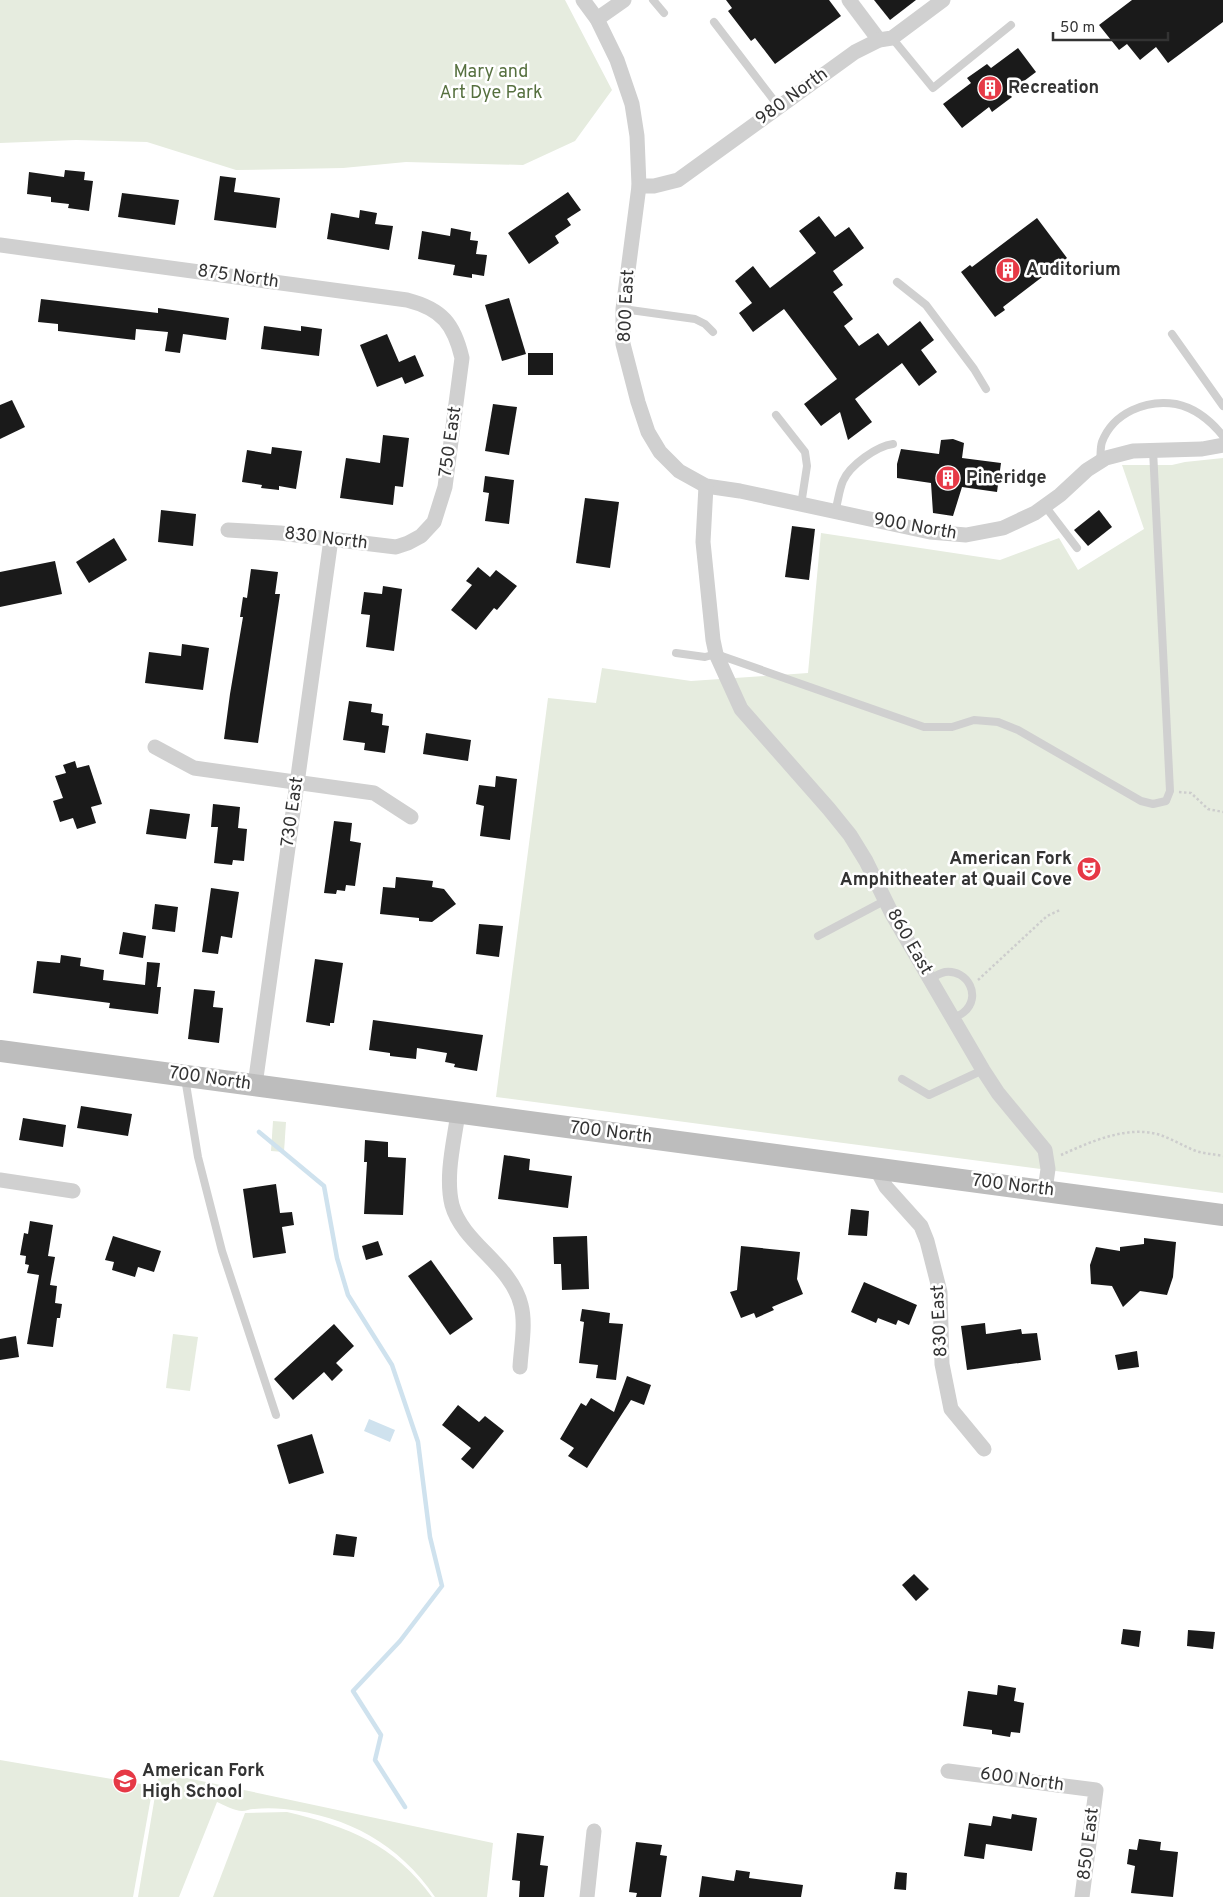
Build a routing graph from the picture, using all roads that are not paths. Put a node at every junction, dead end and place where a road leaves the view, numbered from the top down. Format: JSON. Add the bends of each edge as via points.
{"nodes":[{"id":1,"x":583,"y":0,"type":"edge"},
{"id":2,"x":624,"y":0,"type":"edge"},
{"id":3,"x":653,"y":0,"type":"edge"},
{"id":4,"x":849,"y":0,"type":"edge"},
{"id":5,"x":942,"y":0,"type":"edge"},
{"id":6,"x":664,"y":13,"type":"dead end"},
{"id":7,"x":597,"y":19,"type":"junction"},
{"id":8,"x":714,"y":22,"type":"dead end"},
{"id":9,"x":1011,"y":25,"type":"dead end"},
{"id":10,"x":886,"y":39,"type":"junction"},
{"id":11,"x":779,"y":107,"type":"junction"},
{"id":12,"x":639,"y":186,"type":"junction"},
{"id":13,"x":0,"y":245,"type":"edge"},
{"id":14,"x":897,"y":282,"type":"dead end"},
{"id":15,"x":623,"y":309,"type":"junction"},
{"id":16,"x":713,"y":332,"type":"dead end"},
{"id":17,"x":1172,"y":334,"type":"dead end"},
{"id":18,"x":458,"y":342,"type":"joint"},
{"id":19,"x":986,"y":389,"type":"dead end"},
{"id":20,"x":1223,"y":406,"type":"edge"},
{"id":21,"x":776,"y":415,"type":"dead end"},
{"id":22,"x":1223,"y":436,"type":"edge"},
{"id":23,"x":893,"y":444,"type":"dead end"},
{"id":24,"x":1223,"y":445,"type":"edge"},
{"id":25,"x":1153,"y":450,"type":"junction"},
{"id":26,"x":1100,"y":461,"type":"junction"},
{"id":27,"x":706,"y":486,"type":"junction"},
{"id":28,"x":801,"y":505,"type":"junction"},
{"id":29,"x":1045,"y":506,"type":"junction"},
{"id":30,"x":836,"y":512,"type":"junction"},
{"id":31,"x":228,"y":530,"type":"dead end"},
{"id":32,"x":421,"y":536,"type":"joint"},
{"id":33,"x":332,"y":539,"type":"junction"},
{"id":34,"x":1076,"y":548,"type":"dead end"},
{"id":35,"x":676,"y":653,"type":"dead end"},
{"id":36,"x":716,"y":654,"type":"junction"},
{"id":37,"x":154,"y":747,"type":"dead end"},
{"id":38,"x":298,"y":782,"type":"junction"},
{"id":39,"x":412,"y":817,"type":"dead end"},
{"id":40,"x":886,"y":900,"type":"junction"},
{"id":41,"x":818,"y":936,"type":"dead end"},
{"id":42,"x":930,"y":979,"type":"junction"},
{"id":43,"x":953,"y":1018,"type":"junction"},
{"id":44,"x":0,"y":1051,"type":"edge"},
{"id":45,"x":983,"y":1070,"type":"junction"},
{"id":46,"x":185,"y":1076,"type":"junction"},
{"id":47,"x":902,"y":1079,"type":"dead end"},
{"id":48,"x":255,"y":1085,"type":"junction"},
{"id":49,"x":458,"y":1113,"type":"junction"},
{"id":50,"x":876,"y":1168,"type":"junction"},
{"id":51,"x":0,"y":1180,"type":"edge"},
{"id":52,"x":1045,"y":1190,"type":"junction"},
{"id":53,"x":73,"y":1191,"type":"dead end"},
{"id":54,"x":1223,"y":1215,"type":"edge"},
{"id":55,"x":520,"y":1367,"type":"dead end"},
{"id":56,"x":276,"y":1416,"type":"dead end"},
{"id":57,"x":984,"y":1449,"type":"dead end"},
{"id":58,"x":948,"y":1771,"type":"dead end"},
{"id":59,"x":1096,"y":1790,"type":"joint"},
{"id":60,"x":594,"y":1831,"type":"dead end"},
{"id":61,"x":587,"y":1897,"type":"edge"},
{"id":62,"x":1082,"y":1897,"type":"edge"}],
"edges":[{"from":1,"to":7,"type":"street","name":"800 East"},
{"from":2,"to":7,"type":"street"},
{"from":3,"to":6,"type":"lane"},
{"from":4,"to":10,"type":"street"},
{"from":5,"to":10,"type":"street","name":"980 North"},
{"from":7,"to":12,"type":"street","name":"800 East","via":[[617,60],[632,104]]},
{"from":8,"to":11,"type":"lane"},
{"from":9,"to":10,"type":"lane","via":[[933,88]]},
{"from":10,"to":11,"type":"street","name":"980 North","via":[[855,52]]},
{"from":11,"to":12,"type":"street","name":"980 North","via":[[678,180]]},
{"from":12,"to":15,"type":"street","name":"800 East"},
{"from":13,"to":18,"type":"street","name":"875 North","via":[[407,300],[424,304],[447,320]]},
{"from":14,"to":19,"type":"lane","via":[[926,306],[974,368]]},
{"from":15,"to":16,"type":"lane","via":[[694,319]]},
{"from":15,"to":27,"type":"street","name":"800 East","via":[[623,344],[651,437],[664,458]]},
{"from":17,"to":20,"type":"lane"},
{"from":18,"to":32,"type":"street","name":"750 East","via":[[462,358],[445,487],[434,522]]},
{"from":21,"to":28,"type":"lane","via":[[805,452],[807,466]]},
{"from":22,"to":26,"type":"lane","via":[[1206,418],[1176,404],[1139,407],[1126,413],[1108,430]]},
{"from":23,"to":30,"type":"lane","via":[[883,445],[850,471],[843,480]]},
{"from":24,"to":25,"type":"street","name":"900 North"},
{"from":25,"to":26,"type":"street","name":"900 North","via":[[1122,453]]},
{"from":25,"to":36,"type":"lane","via":[[1170,791],[1166,801],[1153,804],[1141,801],[1018,730],[998,722],[974,720],[952,727],[924,727]]},
{"from":26,"to":29,"type":"street","name":"900 North"},
{"from":27,"to":28,"type":"street","name":"900 North"},
{"from":27,"to":36,"type":"street","via":[[703,542]]},
{"from":28,"to":30,"type":"street","name":"900 North"},
{"from":29,"to":30,"type":"street","name":"900 North","via":[[1024,520],[1003,528],[966,535],[930,532]]},
{"from":29,"to":34,"type":"lane"},
{"from":31,"to":33,"type":"street","name":"830 North"},
{"from":32,"to":33,"type":"street","name":"830 North","via":[[396,547]]},
{"from":33,"to":38,"type":"street","name":"730 East"},
{"from":35,"to":36,"type":"lane","via":[[705,657]]},
{"from":36,"to":40,"type":"street","name":"860 East","via":[[741,709],[850,835]]},
{"from":37,"to":38,"type":"street","via":[[194,768]]},
{"from":38,"to":39,"type":"street","via":[[374,792]]},
{"from":38,"to":48,"type":"street","name":"730 East"},
{"from":40,"to":41,"type":"lane"},
{"from":40,"to":42,"type":"street","name":"860 East"},
{"from":42,"to":43,"type":"street","name":"860 East"},
{"from":42,"to":43,"type":"lane","via":[[940,974],[955,973],[970,984],[972,1001],[964,1012]]},
{"from":43,"to":45,"type":"street","name":"860 East"},
{"from":44,"to":46,"type":"street","name":"700 North"},
{"from":45,"to":47,"type":"lane","via":[[929,1095]]},
{"from":45,"to":52,"type":"street","name":"860 East","via":[[1045,1150],[1048,1169]]},
{"from":46,"to":48,"type":"street","name":"700 North"},
{"from":46,"to":56,"type":"lane","via":[[198,1157],[222,1251]]},
{"from":48,"to":49,"type":"street","name":"700 North"},
{"from":49,"to":50,"type":"street","name":"700 North"},
{"from":49,"to":55,"type":"street","via":[[450,1173],[452,1205],[465,1229],[503,1271],[522,1306]]},
{"from":50,"to":52,"type":"street","name":"700 North"},
{"from":50,"to":57,"type":"street","name":"830 East","via":[[886,1187],[921,1226],[927,1241],[940,1292],[942,1364],[951,1409]]},
{"from":51,"to":53,"type":"street"},
{"from":52,"to":54,"type":"street","name":"700 North"},
{"from":58,"to":59,"type":"street","name":"600 North"},
{"from":59,"to":62,"type":"street","name":"850 East"},
{"from":60,"to":61,"type":"street"}]}
